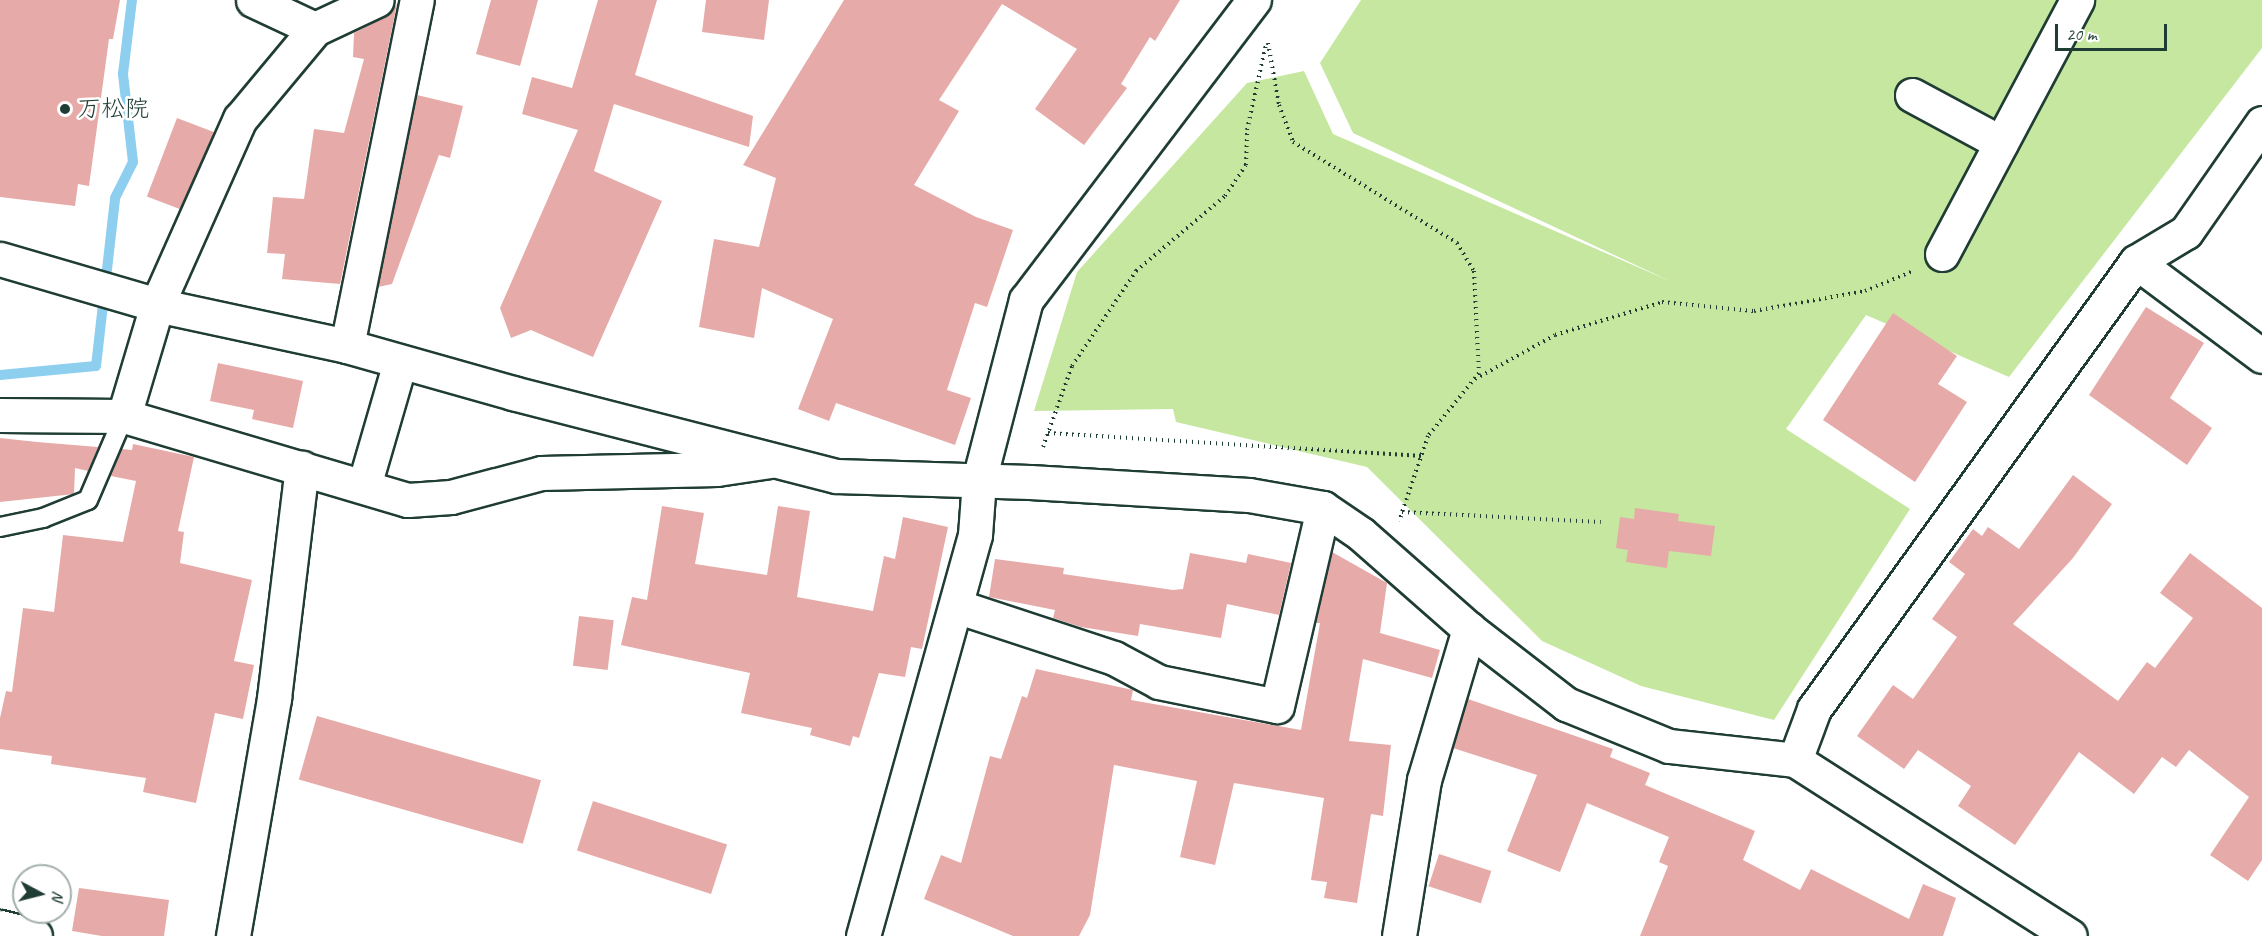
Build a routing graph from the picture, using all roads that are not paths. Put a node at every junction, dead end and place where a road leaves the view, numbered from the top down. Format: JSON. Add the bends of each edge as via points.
{"nodes":[{"id":1,"x":253,"y":0,"type":"edge"},
{"id":2,"x":377,"y":0,"type":"edge"},
{"id":3,"x":417,"y":0,"type":"edge"},
{"id":4,"x":1254,"y":0,"type":"edge"},
{"id":5,"x":2077,"y":0,"type":"edge"},
{"id":6,"x":315,"y":29,"type":"junction"},
{"id":7,"x":1912,"y":95,"type":"dead end"},
{"id":8,"x":2262,"y":123,"type":"edge"},
{"id":9,"x":2001,"y":143,"type":"junction"},
{"id":10,"x":0,"y":259,"type":"edge"},
{"id":11,"x":1931,"y":261,"type":"road end"},
{"id":12,"x":2136,"y":262,"type":"junction"},
{"id":13,"x":157,"y":305,"type":"junction"},
{"id":14,"x":347,"y":346,"type":"junction"},
{"id":15,"x":2262,"y":356,"type":"edge"},
{"id":16,"x":400,"y":362,"type":"junction"},
{"id":17,"x":0,"y":415,"type":"edge"},
{"id":18,"x":124,"y":416,"type":"junction"},
{"id":19,"x":770,"y":461,"type":"junction"},
{"id":20,"x":302,"y":468,"type":"junction"},
{"id":21,"x":979,"y":480,"type":"junction"},
{"id":22,"x":364,"y":486,"type":"junction"},
{"id":23,"x":1323,"y":508,"type":"junction"},
{"id":24,"x":0,"y":527,"type":"edge"},
{"id":25,"x":956,"y":606,"type":"junction"},
{"id":26,"x":1469,"y":629,"type":"junction"},
{"id":27,"x":1795,"y":760,"type":"junction"},
{"id":28,"x":0,"y":927,"type":"edge"},
{"id":29,"x":2056,"y":931,"type":"edge"},
{"id":30,"x":34,"y":936,"type":"edge"},
{"id":31,"x":233,"y":936,"type":"edge"},
{"id":32,"x":863,"y":936,"type":"edge"},
{"id":33,"x":1399,"y":936,"type":"edge"}],
"edges":[{"from":1,"to":6,"type":"street"},
{"from":2,"to":6,"type":"street"},
{"from":3,"to":14,"type":"street"},
{"from":4,"to":21,"type":"street","via":[[1026,300]]},
{"from":5,"to":9,"type":"street"},
{"from":6,"to":13,"type":"street","via":[[240,119]]},
{"from":7,"to":9,"type":"street"},
{"from":8,"to":12,"type":"street","via":[[2186,232]]},
{"from":9,"to":11,"type":"street"},
{"from":10,"to":13,"type":"street"},
{"from":12,"to":15,"type":"street"},
{"from":12,"to":27,"type":"street","via":[[1815,710]]},
{"from":13,"to":14,"type":"street"},
{"from":13,"to":18,"type":"street"},
{"from":14,"to":16,"type":"street"},
{"from":16,"to":19,"type":"street"},
{"from":16,"to":22,"type":"street"},
{"from":17,"to":18,"type":"street"},
{"from":18,"to":20,"type":"street"},
{"from":18,"to":24,"type":"lane","via":[[88,500],[43,518]]},
{"from":19,"to":21,"type":"street","via":[[836,476]]},
{"from":19,"to":22,"type":"street","via":[[717,468],[541,472],[451,498],[408,500]]},
{"from":20,"to":22,"type":"street"},
{"from":20,"to":31,"type":"street","via":[[274,698]]},
{"from":21,"to":23,"type":"street","via":[[1249,495]]},
{"from":21,"to":25,"type":"street","via":[[975,535]]},
{"from":23,"to":25,"type":"street","via":[[1277,706],[1159,682],[1114,658]]},
{"from":23,"to":26,"type":"street","via":[[1361,534]]},
{"from":25,"to":32,"type":"street"},
{"from":26,"to":27,"type":"street","via":[[1566,704],[1669,746]]},
{"from":26,"to":33,"type":"street","via":[[1425,780]]},
{"from":27,"to":29,"type":"street"},
{"from":28,"to":30,"type":"street"}]}
